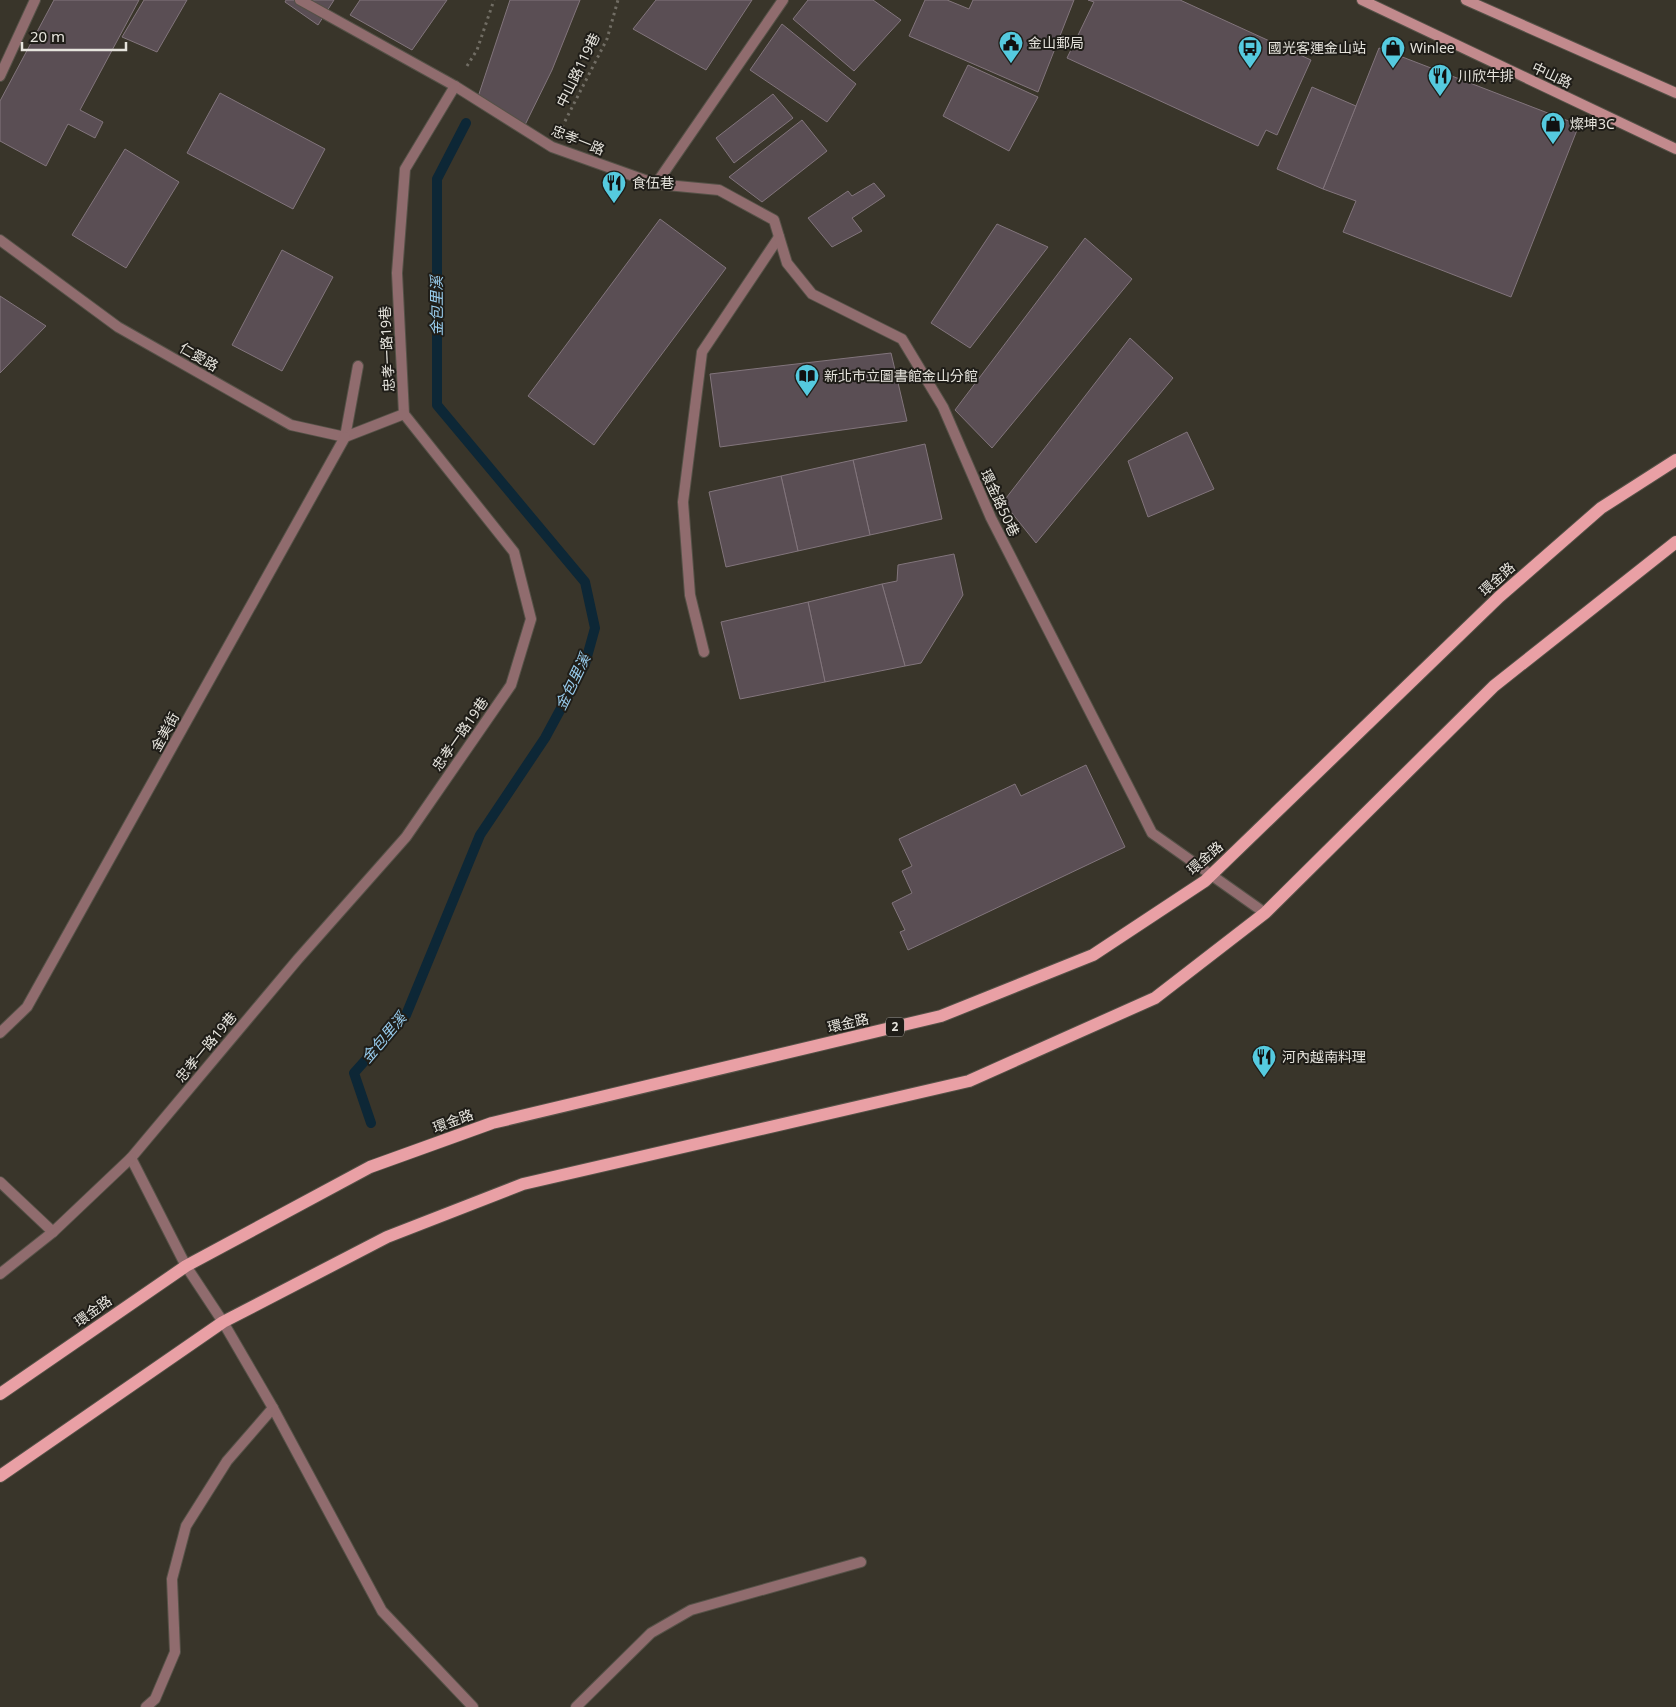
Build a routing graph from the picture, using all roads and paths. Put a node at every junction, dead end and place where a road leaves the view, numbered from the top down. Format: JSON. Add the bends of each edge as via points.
{"nodes":[{"id":1,"x":34,"y":0,"type":"edge"},
{"id":2,"x":300,"y":0,"type":"edge"},
{"id":3,"x":494,"y":0,"type":"edge"},
{"id":4,"x":618,"y":0,"type":"edge"},
{"id":5,"x":782,"y":0,"type":"edge"},
{"id":6,"x":1362,"y":0,"type":"edge"},
{"id":7,"x":1466,"y":0,"type":"edge"},
{"id":8,"x":0,"y":76,"type":"edge"},
{"id":9,"x":455,"y":86,"type":"junction"},
{"id":10,"x":1676,"y":93,"type":"edge"},
{"id":11,"x":552,"y":147,"type":"junction"},
{"id":12,"x":1676,"y":149,"type":"edge"},
{"id":13,"x":656,"y":184,"type":"junction"},
{"id":14,"x":779,"y":237,"type":"junction"},
{"id":15,"x":0,"y":240,"type":"edge"},
{"id":16,"x":358,"y":366,"type":"dead end"},
{"id":17,"x":404,"y":414,"type":"junction"},
{"id":18,"x":345,"y":437,"type":"junction"},
{"id":19,"x":1676,"y":460,"type":"edge"},
{"id":20,"x":1676,"y":542,"type":"edge"},
{"id":21,"x":704,"y":652,"type":"dead end"},
{"id":22,"x":1211,"y":875,"type":"junction"},
{"id":23,"x":1265,"y":913,"type":"junction"},
{"id":24,"x":0,"y":1033,"type":"edge"},
{"id":25,"x":131,"y":1158,"type":"junction"},
{"id":26,"x":0,"y":1182,"type":"edge"},
{"id":27,"x":53,"y":1232,"type":"junction"},
{"id":28,"x":186,"y":1266,"type":"junction"},
{"id":29,"x":0,"y":1274,"type":"edge"},
{"id":30,"x":223,"y":1322,"type":"junction"},
{"id":31,"x":0,"y":1394,"type":"edge"},
{"id":32,"x":273,"y":1408,"type":"junction"},
{"id":33,"x":0,"y":1476,"type":"edge"},
{"id":34,"x":861,"y":1562,"type":"dead end"},
{"id":35,"x":146,"y":1707,"type":"edge"},
{"id":36,"x":472,"y":1707,"type":"edge"},
{"id":37,"x":576,"y":1707,"type":"edge"}],
"edges":[{"from":1,"to":8,"type":"street"},
{"from":2,"to":9,"type":"street","name":"忠孝一路"},
{"from":3,"to":9,"type":"path","via":[[477,50]]},
{"from":4,"to":11,"type":"path","name":"中山路119巷","via":[[607,39]]},
{"from":5,"to":13,"type":"street"},
{"from":6,"to":12,"type":"street","name":"中山路"},
{"from":7,"to":10,"type":"street"},
{"from":9,"to":11,"type":"street","name":"忠孝一路"},
{"from":9,"to":17,"type":"street","name":"忠孝一路19巷","via":[[405,169],[397,273]]},
{"from":11,"to":13,"type":"street","name":"忠孝一路"},
{"from":13,"to":14,"type":"street","name":"環金路50巷","via":[[720,190],[774,220]]},
{"from":14,"to":21,"type":"street","via":[[702,352],[683,502],[690,596]]},
{"from":14,"to":22,"type":"street","name":"環金路50巷","via":[[787,262],[812,294],[902,338],[943,407],[991,518],[1152,833]]},
{"from":15,"to":18,"type":"street","name":"仁愛路","via":[[118,327],[291,426]]},
{"from":16,"to":18,"type":"street","name":"金美街"},
{"from":17,"to":18,"type":"street"},
{"from":17,"to":25,"type":"street","name":"忠孝一路19巷","via":[[514,552],[530,619],[511,685],[406,837],[298,959]]},
{"from":18,"to":24,"type":"street","name":"金美街","via":[[27,1007]]},
{"from":19,"to":22,"type":"main road","name":"環金路","number":"2","via":[[1601,508],[1499,597]]},
{"from":20,"to":23,"type":"main road","via":[[1494,686]]},
{"from":22,"to":23,"type":"street","name":"環金路50巷"},
{"from":22,"to":28,"type":"main road","name":"環金路","number":"2","via":[[1093,954],[940,1016],[492,1123],[370,1167]]},
{"from":23,"to":30,"type":"main road","via":[[1155,998],[969,1081],[523,1184],[387,1237]]},
{"from":25,"to":27,"type":"street","name":"忠孝一路19巷"},
{"from":25,"to":28,"type":"street"},
{"from":26,"to":27,"type":"street"},
{"from":27,"to":29,"type":"street","name":"忠孝一路19巷"},
{"from":28,"to":30,"type":"street"},
{"from":28,"to":31,"type":"main road","name":"環金路","number":"2"},
{"from":30,"to":32,"type":"street"},
{"from":30,"to":33,"type":"main road"},
{"from":32,"to":35,"type":"street","via":[[227,1461],[186,1526],[172,1579],[175,1652],[155,1699]]},
{"from":32,"to":36,"type":"street","via":[[382,1611]]},
{"from":34,"to":37,"type":"street","via":[[691,1610],[651,1633]]}]}
